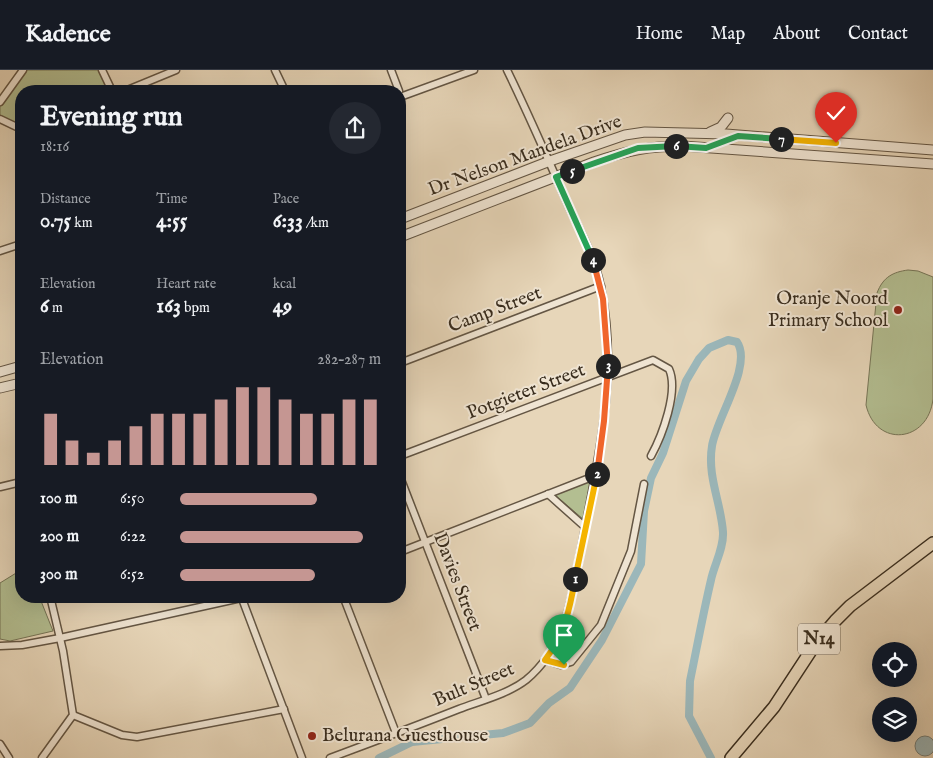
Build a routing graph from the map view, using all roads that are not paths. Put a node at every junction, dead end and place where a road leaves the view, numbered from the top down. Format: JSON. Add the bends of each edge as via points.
{"nodes":[{"id":1,"x":22,"y":70,"type":"edge"},
{"id":2,"x":102,"y":70,"type":"edge"},
{"id":3,"x":176,"y":70,"type":"edge"},
{"id":4,"x":275,"y":70,"type":"edge"},
{"id":5,"x":391,"y":70,"type":"edge"},
{"id":6,"x":474,"y":70,"type":"edge"},
{"id":7,"x":507,"y":70,"type":"edge"},
{"id":8,"x":109,"y":85,"type":"edge"},
{"id":9,"x":140,"y":85,"type":"edge"},
{"id":10,"x":282,"y":85,"type":"edge"},
{"id":11,"x":397,"y":85,"type":"edge"},
{"id":12,"x":406,"y":92,"type":"edge"},
{"id":13,"x":0,"y":102,"type":"edge"},
{"id":14,"x":0,"y":118,"type":"edge"},
{"id":15,"x":728,"y":118,"type":"dead end"},
{"id":16,"x":15,"y":126,"type":"edge"},
{"id":17,"x":708,"y":134,"type":"junction"},
{"id":18,"x":732,"y":136,"type":"junction"},
{"id":19,"x":706,"y":148,"type":"junction"},
{"id":20,"x":933,"y":150,"type":"edge"},
{"id":21,"x":755,"y":152,"type":"junction"},
{"id":22,"x":550,"y":161,"type":"junction"},
{"id":23,"x":933,"y":164,"type":"edge"},
{"id":24,"x":556,"y":177,"type":"junction"},
{"id":25,"x":406,"y":217,"type":"edge"},
{"id":26,"x":406,"y":235,"type":"edge"},
{"id":27,"x":15,"y":246,"type":"edge"},
{"id":28,"x":0,"y":251,"type":"edge"},
{"id":29,"x":601,"y":286,"type":"junction"},
{"id":30,"x":406,"y":361,"type":"edge"},
{"id":31,"x":15,"y":368,"type":"edge"},
{"id":32,"x":0,"y":372,"type":"edge"},
{"id":33,"x":608,"y":377,"type":"junction"},
{"id":34,"x":15,"y":384,"type":"edge"},
{"id":35,"x":0,"y":388,"type":"edge"},
{"id":36,"x":406,"y":454,"type":"edge"},
{"id":37,"x":651,"y":456,"type":"dead end"},
{"id":38,"x":597,"y":475,"type":"junction"},
{"id":39,"x":15,"y":483,"type":"edge"},
{"id":40,"x":644,"y":484,"type":"dead end"},
{"id":41,"x":0,"y":487,"type":"edge"},
{"id":42,"x":406,"y":492,"type":"edge"},
{"id":43,"x":548,"y":494,"type":"junction"},
{"id":44,"x":585,"y":527,"type":"junction"},
{"id":45,"x":426,"y":542,"type":"junction"},
{"id":46,"x":933,"y":543,"type":"edge"},
{"id":47,"x":406,"y":550,"type":"edge"},
{"id":48,"x":52,"y":603,"type":"edge"},
{"id":49,"x":215,"y":603,"type":"edge"},
{"id":50,"x":243,"y":603,"type":"edge"},
{"id":51,"x":346,"y":603,"type":"edge"},
{"id":52,"x":60,"y":638,"type":"junction"},
{"id":53,"x":0,"y":646,"type":"edge"},
{"id":54,"x":545,"y":660,"type":"junction"},
{"id":55,"x":486,"y":699,"type":"junction"},
{"id":56,"x":284,"y":709,"type":"junction"},
{"id":57,"x":72,"y":715,"type":"junction"},
{"id":58,"x":396,"y":733,"type":"junction"},
{"id":59,"x":0,"y":744,"type":"edge"},
{"id":60,"x":9,"y":758,"type":"edge"},
{"id":61,"x":42,"y":758,"type":"edge"},
{"id":62,"x":302,"y":758,"type":"edge"},
{"id":63,"x":330,"y":758,"type":"edge"},
{"id":64,"x":731,"y":758,"type":"edge"}],
"edges":[{"from":1,"to":13,"type":"street"},
{"from":2,"to":8,"type":"street"},
{"from":3,"to":9,"type":"street"},
{"from":4,"to":10,"type":"street"},
{"from":5,"to":11,"type":"street"},
{"from":6,"to":12,"type":"street"},
{"from":7,"to":22,"type":"street","name":"Bult Street"},
{"from":14,"to":16,"type":"street"},
{"from":15,"to":17,"type":"street","via":[[721,127]]},
{"from":17,"to":18,"type":"street","name":"Dr Nelson Mandela Drive"},
{"from":17,"to":22,"type":"street","name":"Dr Nelson Mandela Drive","via":[[655,131],[634,134]]},
{"from":18,"to":19,"type":"street"},
{"from":18,"to":20,"type":"street","name":"Dr Nelson Mandela Drive"},
{"from":18,"to":21,"type":"street"},
{"from":19,"to":21,"type":"street","name":"Dr Nelson Mandela Drive"},
{"from":19,"to":24,"type":"street","name":"Dr Nelson Mandela Drive","via":[[638,148]]},
{"from":21,"to":23,"type":"street","name":"Dr Nelson Mandela Drive"},
{"from":22,"to":24,"type":"street","name":"Bult Street"},
{"from":22,"to":25,"type":"street","name":"Dr Nelson Mandela Drive"},
{"from":24,"to":26,"type":"street","name":"Dr Nelson Mandela Drive"},
{"from":24,"to":29,"type":"street","name":"Bult Street","via":[[593,260]]},
{"from":27,"to":28,"type":"street"},
{"from":29,"to":30,"type":"street","name":"Camp Street"},
{"from":29,"to":33,"type":"street","name":"Bult Street"},
{"from":31,"to":32,"type":"street"},
{"from":33,"to":36,"type":"street","name":"Potgieter Street"},
{"from":33,"to":37,"type":"street","name":"Potgieter Street","via":[[649,361],[662,364],[671,374],[672,393]]},
{"from":33,"to":38,"type":"street","name":"Bult Street"},
{"from":34,"to":35,"type":"street"},
{"from":38,"to":43,"type":"street"},
{"from":38,"to":44,"type":"street","name":"Bult Street"},
{"from":39,"to":41,"type":"street"},
{"from":40,"to":54,"type":"street","via":[[631,552],[601,625],[571,662],[561,665]]},
{"from":42,"to":45,"type":"street","name":"Davies Street"},
{"from":43,"to":44,"type":"street"},
{"from":43,"to":45,"type":"street"},
{"from":44,"to":54,"type":"street","name":"Bult Street","via":[[568,618]]},
{"from":45,"to":47,"type":"street"},
{"from":45,"to":55,"type":"street","name":"Davies Street"},
{"from":46,"to":64,"type":"highway","number":"N14","via":[[835,621],[816,643],[774,707]]},
{"from":48,"to":52,"type":"street"},
{"from":49,"to":52,"type":"street"},
{"from":50,"to":56,"type":"street"},
{"from":51,"to":58,"type":"street"},
{"from":52,"to":53,"type":"street"},
{"from":52,"to":57,"type":"street"},
{"from":54,"to":55,"type":"street","name":"Bult Street","via":[[525,680]]},
{"from":55,"to":58,"type":"street","name":"Bult Street"},
{"from":56,"to":57,"type":"street","via":[[137,738]]},
{"from":56,"to":62,"type":"street"},
{"from":57,"to":61,"type":"street"},
{"from":58,"to":63,"type":"street","name":"Bult Street"},
{"from":59,"to":60,"type":"street"}]}
